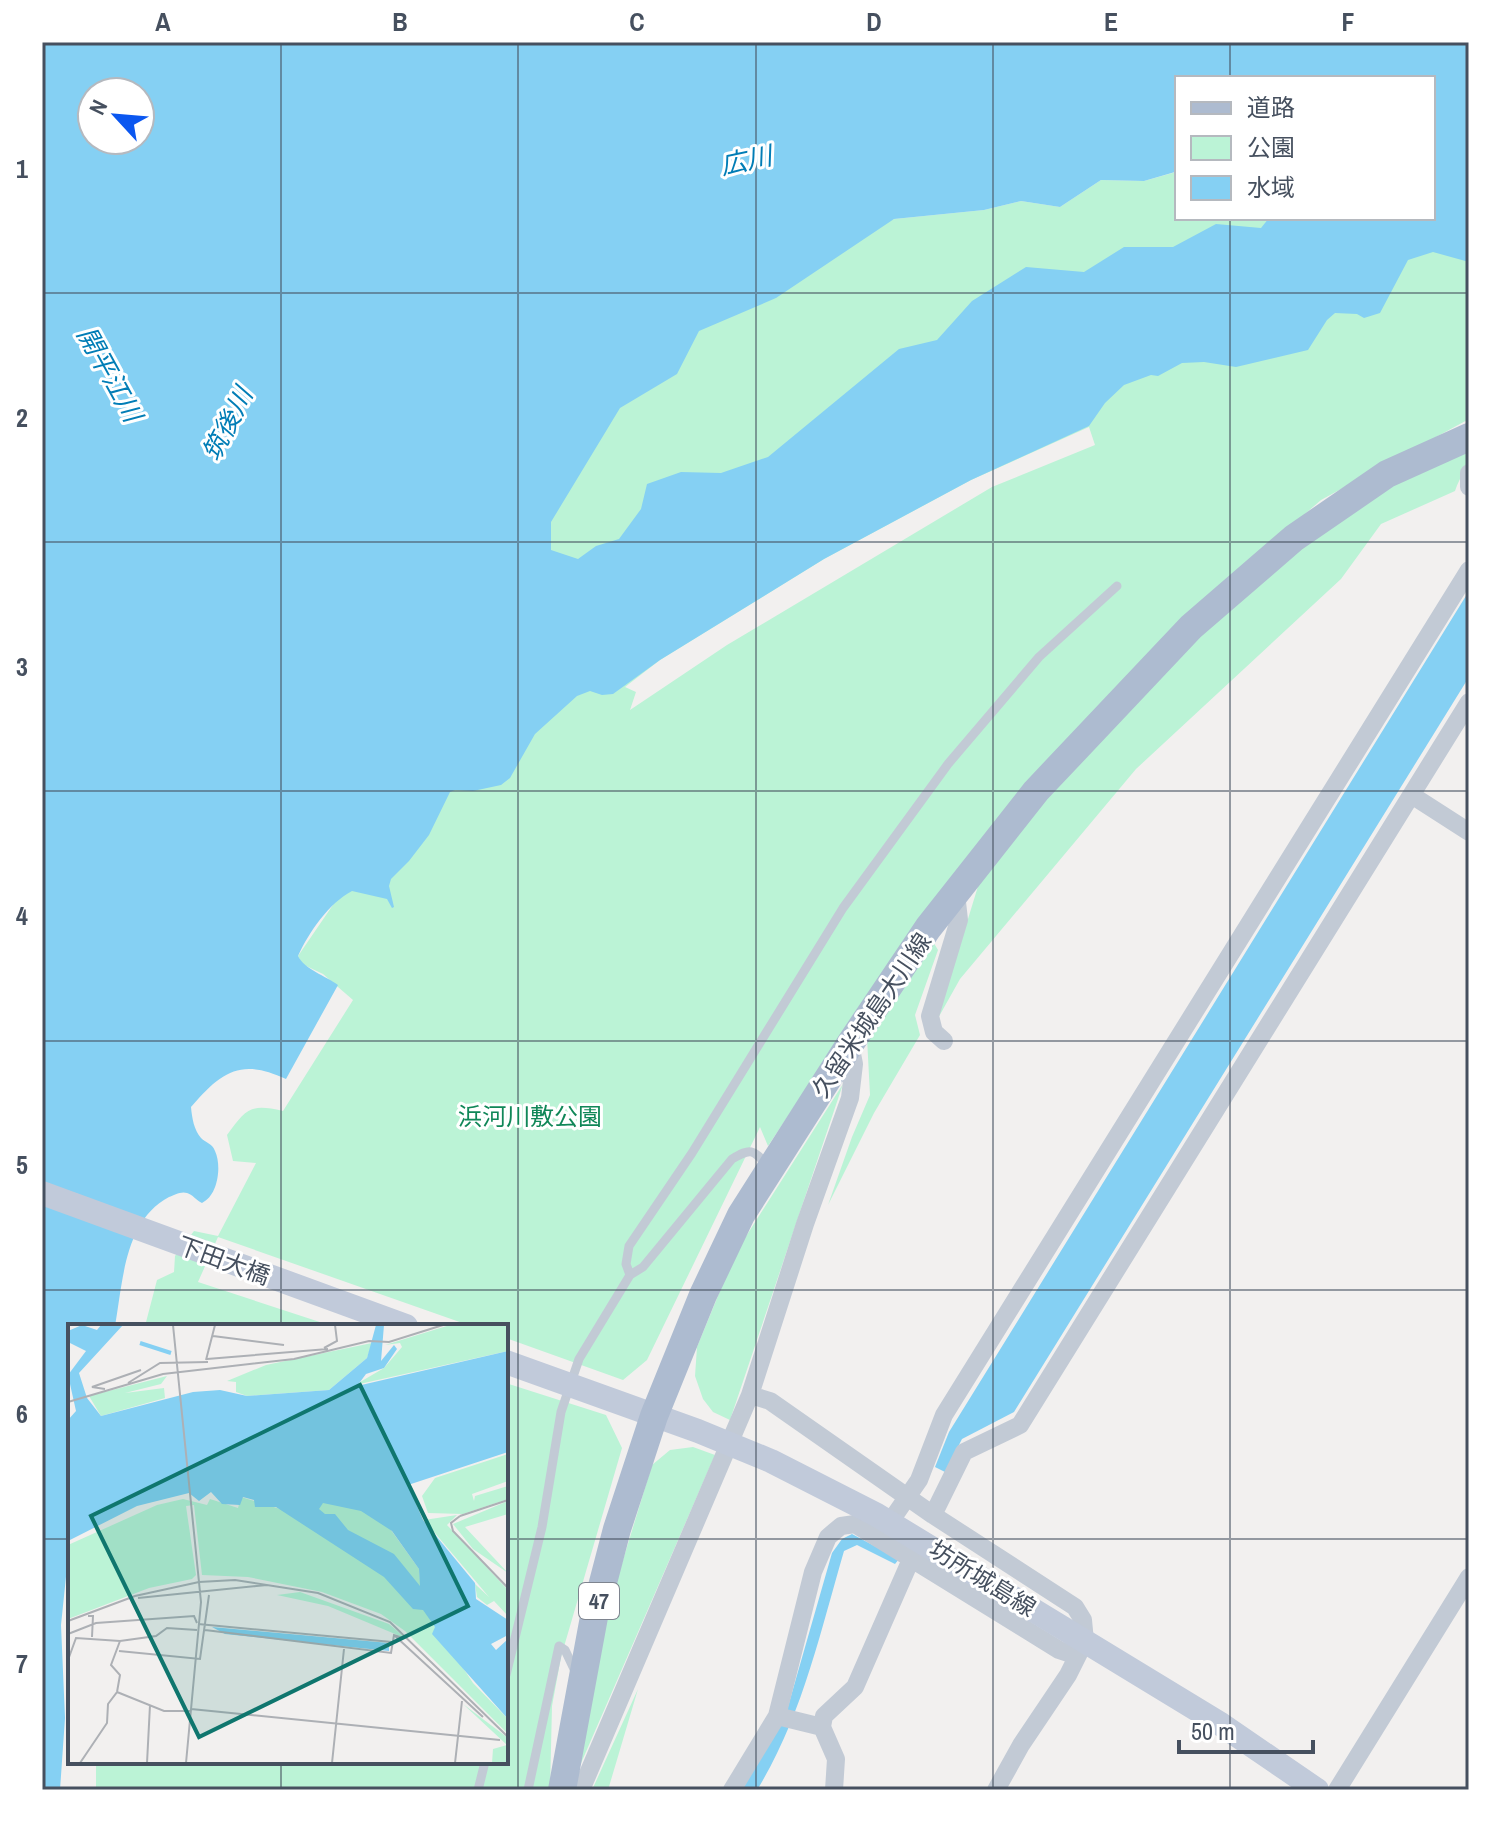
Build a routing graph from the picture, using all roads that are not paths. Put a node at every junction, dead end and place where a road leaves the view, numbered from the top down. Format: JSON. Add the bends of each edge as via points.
{"nodes":[{"id":1,"x":1469,"y":437,"type":"edge"},
{"id":2,"x":1469,"y":473,"type":"edge"},
{"id":3,"x":1469,"y":487,"type":"edge"},
{"id":4,"x":1469,"y":570,"type":"edge"},
{"id":5,"x":1117,"y":586,"type":"dead end"},
{"id":6,"x":1469,"y":702,"type":"edge"},
{"id":7,"x":1413,"y":796,"type":"junction"},
{"id":8,"x":1469,"y":832,"type":"edge"},
{"id":9,"x":956,"y":893,"type":"junction"},
{"id":10,"x":944,"y":1041,"type":"dead end"},
{"id":11,"x":850,"y":1044,"type":"junction"},
{"id":12,"x":770,"y":1169,"type":"junction"},
{"id":13,"x":42,"y":1193,"type":"edge"},
{"id":14,"x":630,"y":1275,"type":"junction"},
{"id":15,"x":401,"y":1324,"type":"edge"},
{"id":16,"x":508,"y":1363,"type":"edge"},
{"id":17,"x":750,"y":1395,"type":"junction"},
{"id":18,"x":641,"y":1411,"type":"junction"},
{"id":19,"x":908,"y":1498,"type":"junction"},
{"id":20,"x":933,"y":1515,"type":"junction"},
{"id":21,"x":879,"y":1538,"type":"junction"},
{"id":22,"x":912,"y":1557,"type":"junction"},
{"id":23,"x":1469,"y":1577,"type":"edge"},
{"id":24,"x":1081,"y":1648,"type":"junction"},
{"id":25,"x":508,"y":1667,"type":"edge"},
{"id":26,"x":582,"y":1674,"type":"junction"},
{"id":27,"x":777,"y":1716,"type":"junction"},
{"id":28,"x":822,"y":1727,"type":"junction"},
{"id":29,"x":484,"y":1764,"type":"edge"},
{"id":30,"x":478,"y":1790,"type":"edge"},
{"id":31,"x":528,"y":1790,"type":"edge"},
{"id":32,"x":562,"y":1790,"type":"edge"},
{"id":33,"x":581,"y":1790,"type":"edge"},
{"id":34,"x":732,"y":1790,"type":"edge"},
{"id":35,"x":834,"y":1790,"type":"edge"},
{"id":36,"x":996,"y":1790,"type":"edge"},
{"id":37,"x":1317,"y":1790,"type":"edge"},
{"id":38,"x":1337,"y":1790,"type":"edge"}],
"edges":[{"from":1,"to":9,"type":"main road","name":"久留米城島大川線","number":"47","via":[[1387,474],[1294,538],[1191,627],[1036,791]]},
{"from":2,"to":3,"type":"street"},
{"from":4,"to":19,"type":"street","via":[[944,1415]]},
{"from":5,"to":14,"type":"lane","via":[[1039,657],[948,764],[843,908],[629,1246]]},
{"from":6,"to":7,"type":"street"},
{"from":7,"to":8,"type":"street"},
{"from":7,"to":20,"type":"street","via":[[1020,1425],[964,1452]]},
{"from":9,"to":10,"type":"street","via":[[959,920],[930,1016],[934,1032]]},
{"from":9,"to":11,"type":"main road","name":"久留米城島大川線","number":"47"},
{"from":11,"to":12,"type":"main road","name":"久留米城島大川線","number":"47"},
{"from":11,"to":17,"type":"street","via":[[850,1098]]},
{"from":12,"to":14,"type":"lane","via":[[754,1152],[732,1159],[643,1267]]},
{"from":12,"to":18,"type":"main road","name":"久留米城島大川線","number":"47"},
{"from":13,"to":15,"type":"main road","name":"下田大橋"},
{"from":14,"to":25,"type":"lane","via":[[579,1359],[561,1412],[542,1527]]},
{"from":16,"to":18,"type":"main road"},
{"from":17,"to":19,"type":"street","via":[[770,1401]]},
{"from":17,"to":33,"type":"street"},
{"from":18,"to":24,"type":"main road","name":"坊所城島線","via":[[771,1461],[877,1515],[1051,1620]]},
{"from":18,"to":26,"type":"main road","name":"久留米城島大川線","number":"47"},
{"from":19,"to":20,"type":"street"},
{"from":19,"to":21,"type":"street"},
{"from":20,"to":24,"type":"street","via":[[1075,1607],[1083,1620]]},
{"from":21,"to":22,"type":"street"},
{"from":21,"to":27,"type":"street","via":[[855,1524],[841,1526],[828,1537],[813,1572]]},
{"from":22,"to":24,"type":"street","via":[[1059,1650]]},
{"from":22,"to":28,"type":"street","via":[[855,1687],[824,1716]]},
{"from":23,"to":38,"type":"street"},
{"from":24,"to":36,"type":"street"},
{"from":24,"to":37,"type":"main road","name":"坊所城島線","via":[[1219,1723]]},
{"from":26,"to":31,"type":"lane","via":[[574,1671],[559,1646]]},
{"from":26,"to":32,"type":"main road","name":"久留米城島大川線","number":"47"},
{"from":27,"to":28,"type":"street"},
{"from":27,"to":34,"type":"street"},
{"from":28,"to":35,"type":"street","via":[[836,1759]]},
{"from":29,"to":30,"type":"lane"}]}
